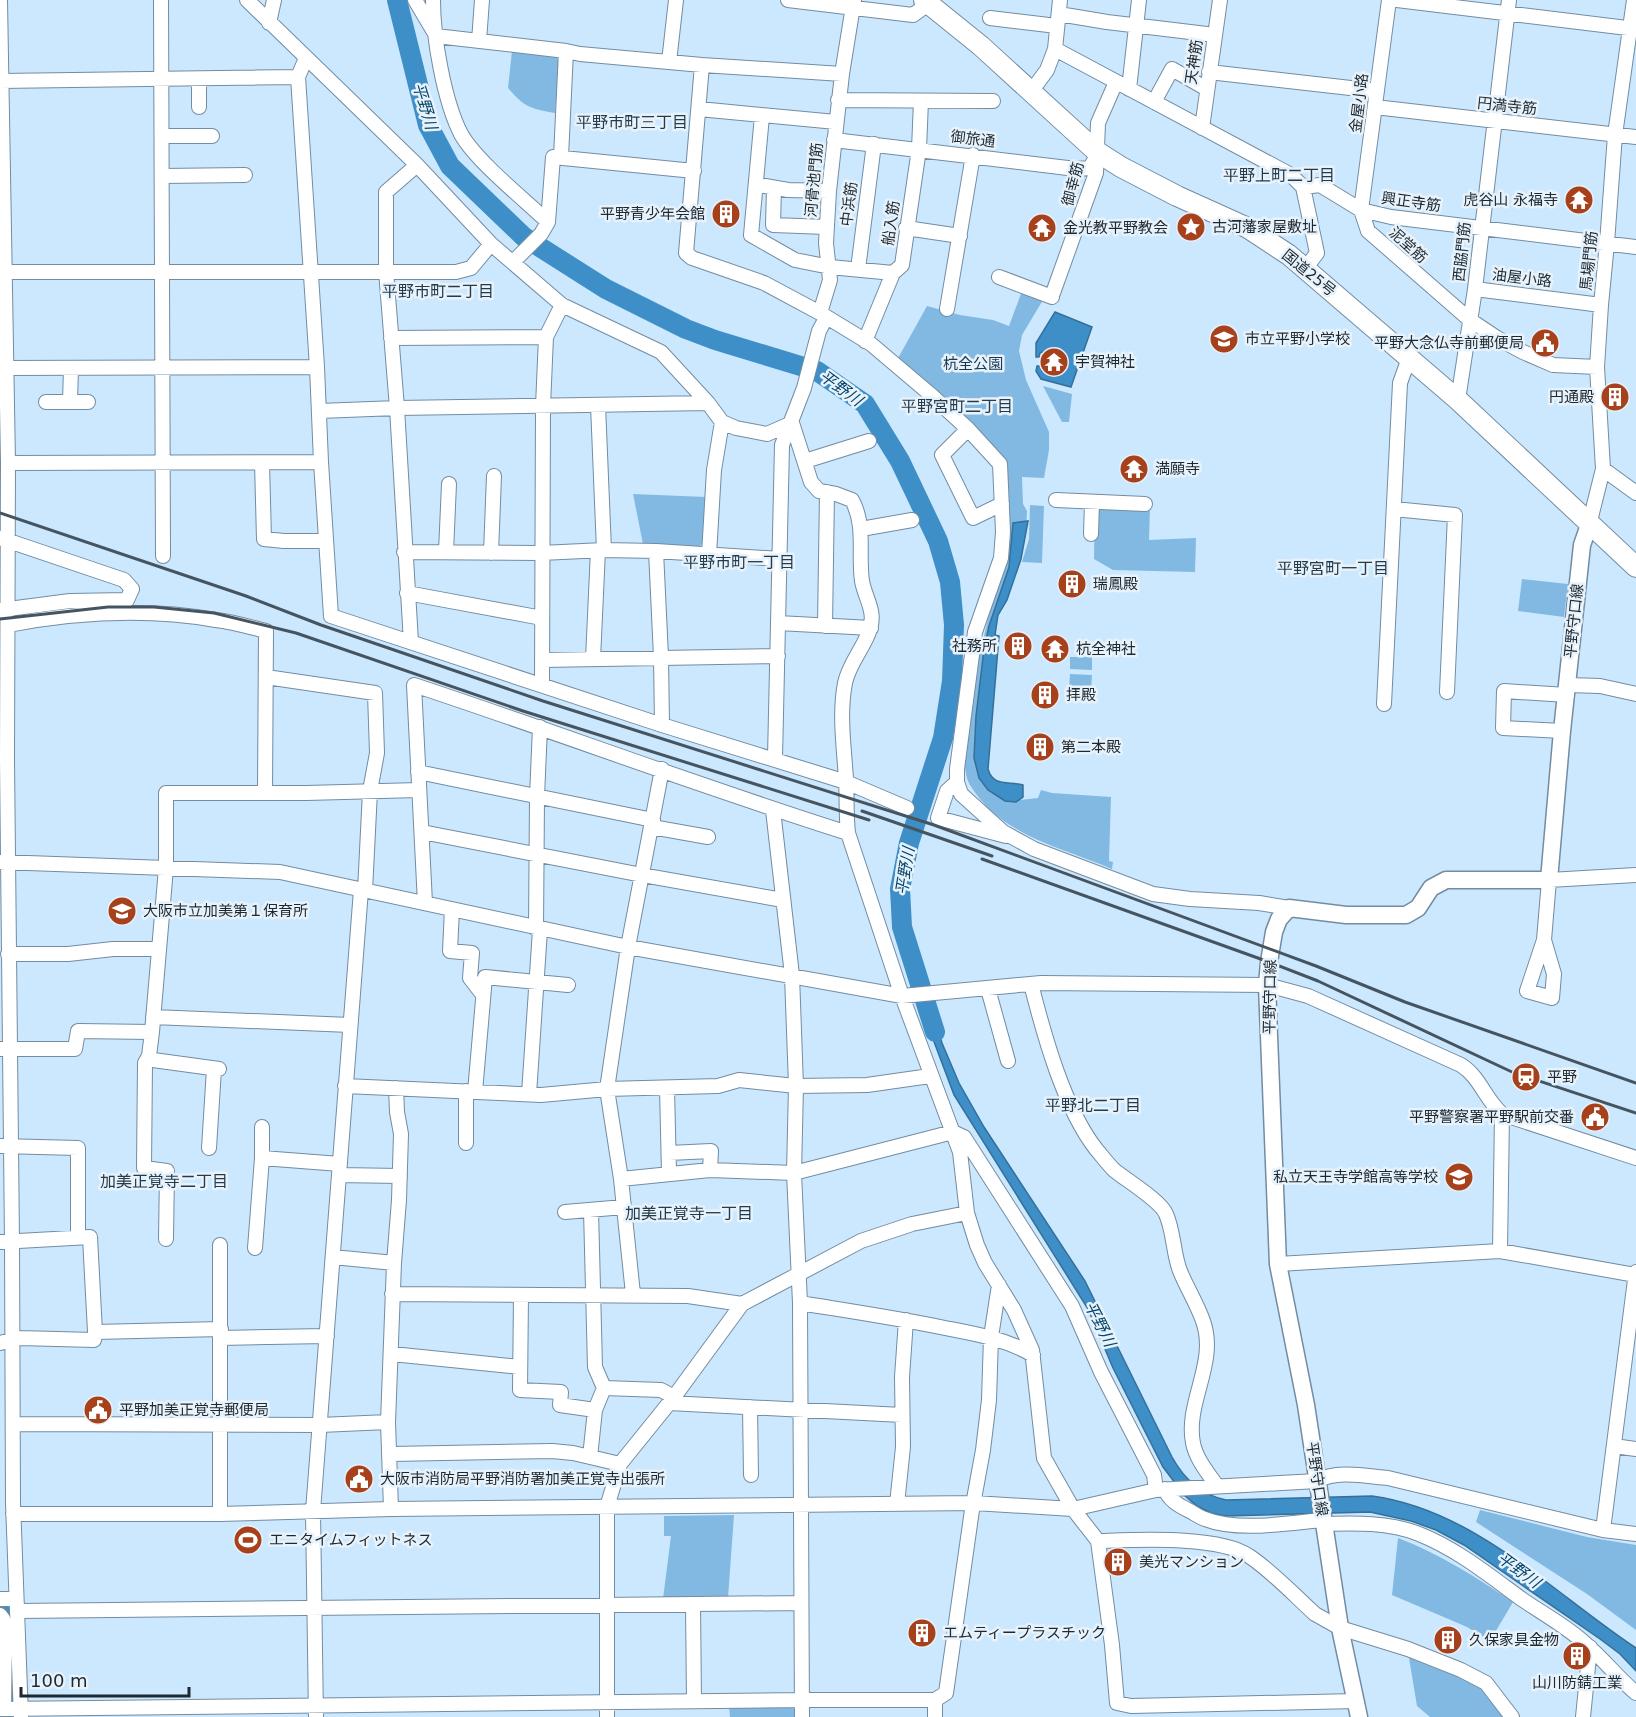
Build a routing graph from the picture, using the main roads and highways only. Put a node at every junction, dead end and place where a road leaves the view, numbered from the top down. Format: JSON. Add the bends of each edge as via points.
{"nodes":[{"id":1,"x":926,"y":2,"type":"edge"},
{"id":2,"x":1589,"y":525,"type":"junction"},
{"id":3,"x":1636,"y":567,"type":"edge"},
{"id":4,"x":1358,"y":1709,"type":"edge"}],
"edges":[{"from":1,"to":2,"type":"highway","name":"国道25号","via":[[981,46],[1096,152],[1149,182],[1248,228],[1289,255],[1458,400]]},
{"from":2,"to":3,"type":"highway","name":"国道25号"},
{"from":2,"to":4,"type":"main road","name":"平野守口線","via":[[1582,545],[1550,880],[1446,880],[1431,888],[1419,908],[1406,915],[1346,915],[1289,908],[1274,932],[1267,985],[1278,1264],[1306,1405],[1340,1628]]}]}
